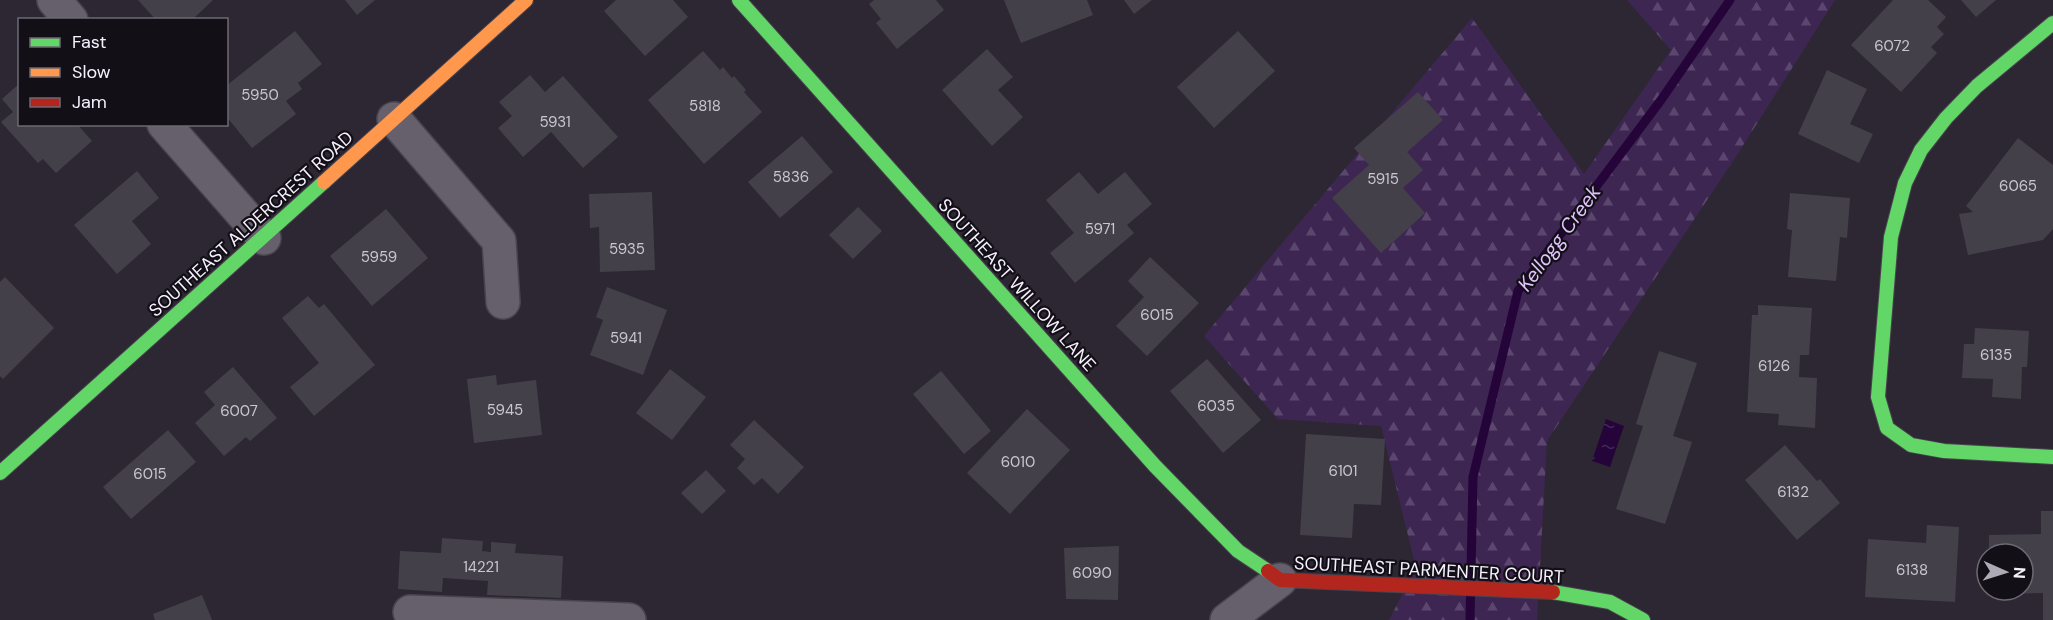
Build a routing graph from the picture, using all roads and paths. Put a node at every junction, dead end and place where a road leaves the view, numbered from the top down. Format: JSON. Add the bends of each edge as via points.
{"nodes":[{"id":1,"x":54,"y":0,"type":"edge"},
{"id":2,"x":525,"y":0,"type":"edge"},
{"id":3,"x":739,"y":0,"type":"edge"},
{"id":4,"x":69,"y":18,"type":"edge"},
{"id":5,"x":2053,"y":23,"type":"edge"},
{"id":6,"x":394,"y":119,"type":"junction"},
{"id":7,"x":166,"y":126,"type":"edge"},
{"id":8,"x":264,"y":238,"type":"junction"},
{"id":9,"x":503,"y":303,"type":"dead end"},
{"id":10,"x":2053,"y":456,"type":"edge"},
{"id":11,"x":0,"y":473,"type":"edge"},
{"id":12,"x":1280,"y":580,"type":"junction"},
{"id":13,"x":410,"y":612,"type":"dead end"},
{"id":14,"x":629,"y":620,"type":"edge"},
{"id":15,"x":1227,"y":620,"type":"edge"},
{"id":16,"x":1643,"y":620,"type":"edge"}],
"edges":[{"from":1,"to":4,"type":"street"},
{"from":2,"to":6,"type":"street","name":"SOUTHEAST ALDERCREST ROAD"},
{"from":3,"to":12,"type":"street","name":"SOUTHEAST WILLOW LANE","via":[[1155,466],[1238,551]]},
{"from":5,"to":10,"type":"street","via":[[1977,86],[1946,118],[1921,150],[1905,183],[1891,237],[1878,397],[1887,428],[1911,445],[1944,451]]},
{"from":6,"to":8,"type":"street","name":"SOUTHEAST ALDERCREST ROAD"},
{"from":6,"to":9,"type":"street","via":[[499,241]]},
{"from":7,"to":8,"type":"street"},
{"from":8,"to":11,"type":"street","name":"SOUTHEAST ALDERCREST ROAD"},
{"from":12,"to":15,"type":"street"},
{"from":12,"to":16,"type":"street","name":"SOUTHEAST PARMENTER COURT","via":[[1557,592],[1610,602]]},
{"from":13,"to":14,"type":"street"}]}
